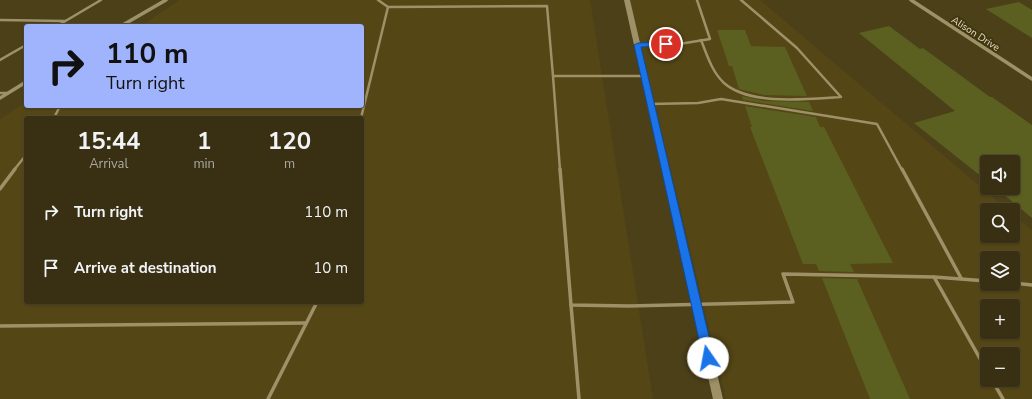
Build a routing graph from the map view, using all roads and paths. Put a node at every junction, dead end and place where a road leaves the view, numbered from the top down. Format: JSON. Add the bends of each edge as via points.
{"nodes":[{"id":1,"x":101,"y":0,"type":"edge"},
{"id":2,"x":166,"y":0,"type":"edge"},
{"id":3,"x":378,"y":0,"type":"edge"},
{"id":4,"x":627,"y":0,"type":"edge"},
{"id":5,"x":697,"y":0,"type":"edge"},
{"id":6,"x":741,"y":0,"type":"edge"},
{"id":7,"x":911,"y":0,"type":"edge"},
{"id":8,"x":388,"y":6,"type":"junction"},
{"id":9,"x":0,"y":20,"type":"edge"},
{"id":10,"x":65,"y":21,"type":"junction"},
{"id":11,"x":60,"y":24,"type":"edge"},
{"id":12,"x":124,"y":24,"type":"edge"},
{"id":13,"x":701,"y":40,"type":"junction"},
{"id":14,"x":638,"y":45,"type":"junction"},
{"id":15,"x":24,"y":46,"type":"edge"},
{"id":16,"x":0,"y":56,"type":"edge"},
{"id":17,"x":7,"y":56,"type":"junction"},
{"id":18,"x":0,"y":60,"type":"edge"},
{"id":19,"x":553,"y":76,"type":"junction"},
{"id":20,"x":644,"y":76,"type":"junction"},
{"id":21,"x":1032,"y":79,"type":"edge"},
{"id":22,"x":24,"y":83,"type":"edge"},
{"id":23,"x":0,"y":93,"type":"edge"},
{"id":24,"x":7,"y":93,"type":"junction"},
{"id":25,"x":0,"y":98,"type":"edge"},
{"id":26,"x":651,"y":104,"type":"junction"},
{"id":27,"x":364,"y":106,"type":"edge"},
{"id":28,"x":24,"y":158,"type":"edge"},
{"id":29,"x":0,"y":189,"type":"edge"},
{"id":30,"x":934,"y":277,"type":"junction"},
{"id":31,"x":961,"y":278,"type":"junction"},
{"id":32,"x":980,"y":280,"type":"edge"},
{"id":33,"x":1020,"y":284,"type":"edge"},
{"id":34,"x":1032,"y":285,"type":"edge"},
{"id":35,"x":316,"y":304,"type":"edge"},
{"id":36,"x":696,"y":304,"type":"junction"},
{"id":37,"x":571,"y":305,"type":"junction"},
{"id":38,"x":306,"y":323,"type":"junction"},
{"id":39,"x":0,"y":326,"type":"edge"},
{"id":40,"x":980,"y":359,"type":"edge"},
{"id":41,"x":996,"y":387,"type":"edge"},
{"id":42,"x":268,"y":399,"type":"edge"},
{"id":43,"x":579,"y":399,"type":"edge"},
{"id":44,"x":718,"y":399,"type":"edge"},
{"id":45,"x":1002,"y":399,"type":"edge"}],
"edges":[{"from":1,"to":10,"type":"lane"},
{"from":2,"to":12,"type":"street"},
{"from":3,"to":8,"type":"lane"},
{"from":4,"to":14,"type":"main road"},
{"from":5,"to":13,"type":"lane","via":[[710,39]]},
{"from":6,"to":13,"type":"lane","via":[[797,48],[841,97],[795,100],[746,95],[725,85],[710,66]]},
{"from":7,"to":21,"type":"street","name":"Alison Drive"},
{"from":8,"to":19,"type":"lane","via":[[547,6]]},
{"from":8,"to":27,"type":"lane"},
{"from":9,"to":10,"type":"lane"},
{"from":10,"to":11,"type":"lane"},
{"from":13,"to":14,"type":"lane","via":[[679,44]]},
{"from":14,"to":20,"type":"main road"},
{"from":15,"to":17,"type":"lane"},
{"from":16,"to":17,"type":"lane"},
{"from":17,"to":18,"type":"lane"},
{"from":19,"to":20,"type":"lane"},
{"from":19,"to":37,"type":"lane"},
{"from":20,"to":26,"type":"main road"},
{"from":22,"to":24,"type":"street"},
{"from":23,"to":24,"type":"lane"},
{"from":24,"to":25,"type":"street"},
{"from":26,"to":31,"type":"lane","via":[[721,100],[877,124]]},
{"from":26,"to":36,"type":"main road"},
{"from":28,"to":29,"type":"lane"},
{"from":30,"to":31,"type":"lane"},
{"from":30,"to":36,"type":"lane","via":[[783,274],[793,302]]},
{"from":30,"to":40,"type":"lane"},
{"from":31,"to":32,"type":"lane"},
{"from":33,"to":34,"type":"lane"},
{"from":35,"to":38,"type":"lane"},
{"from":36,"to":37,"type":"lane"},
{"from":36,"to":44,"type":"main road"},
{"from":37,"to":43,"type":"lane"},
{"from":38,"to":39,"type":"lane"},
{"from":38,"to":42,"type":"lane"},
{"from":41,"to":45,"type":"lane"}]}
